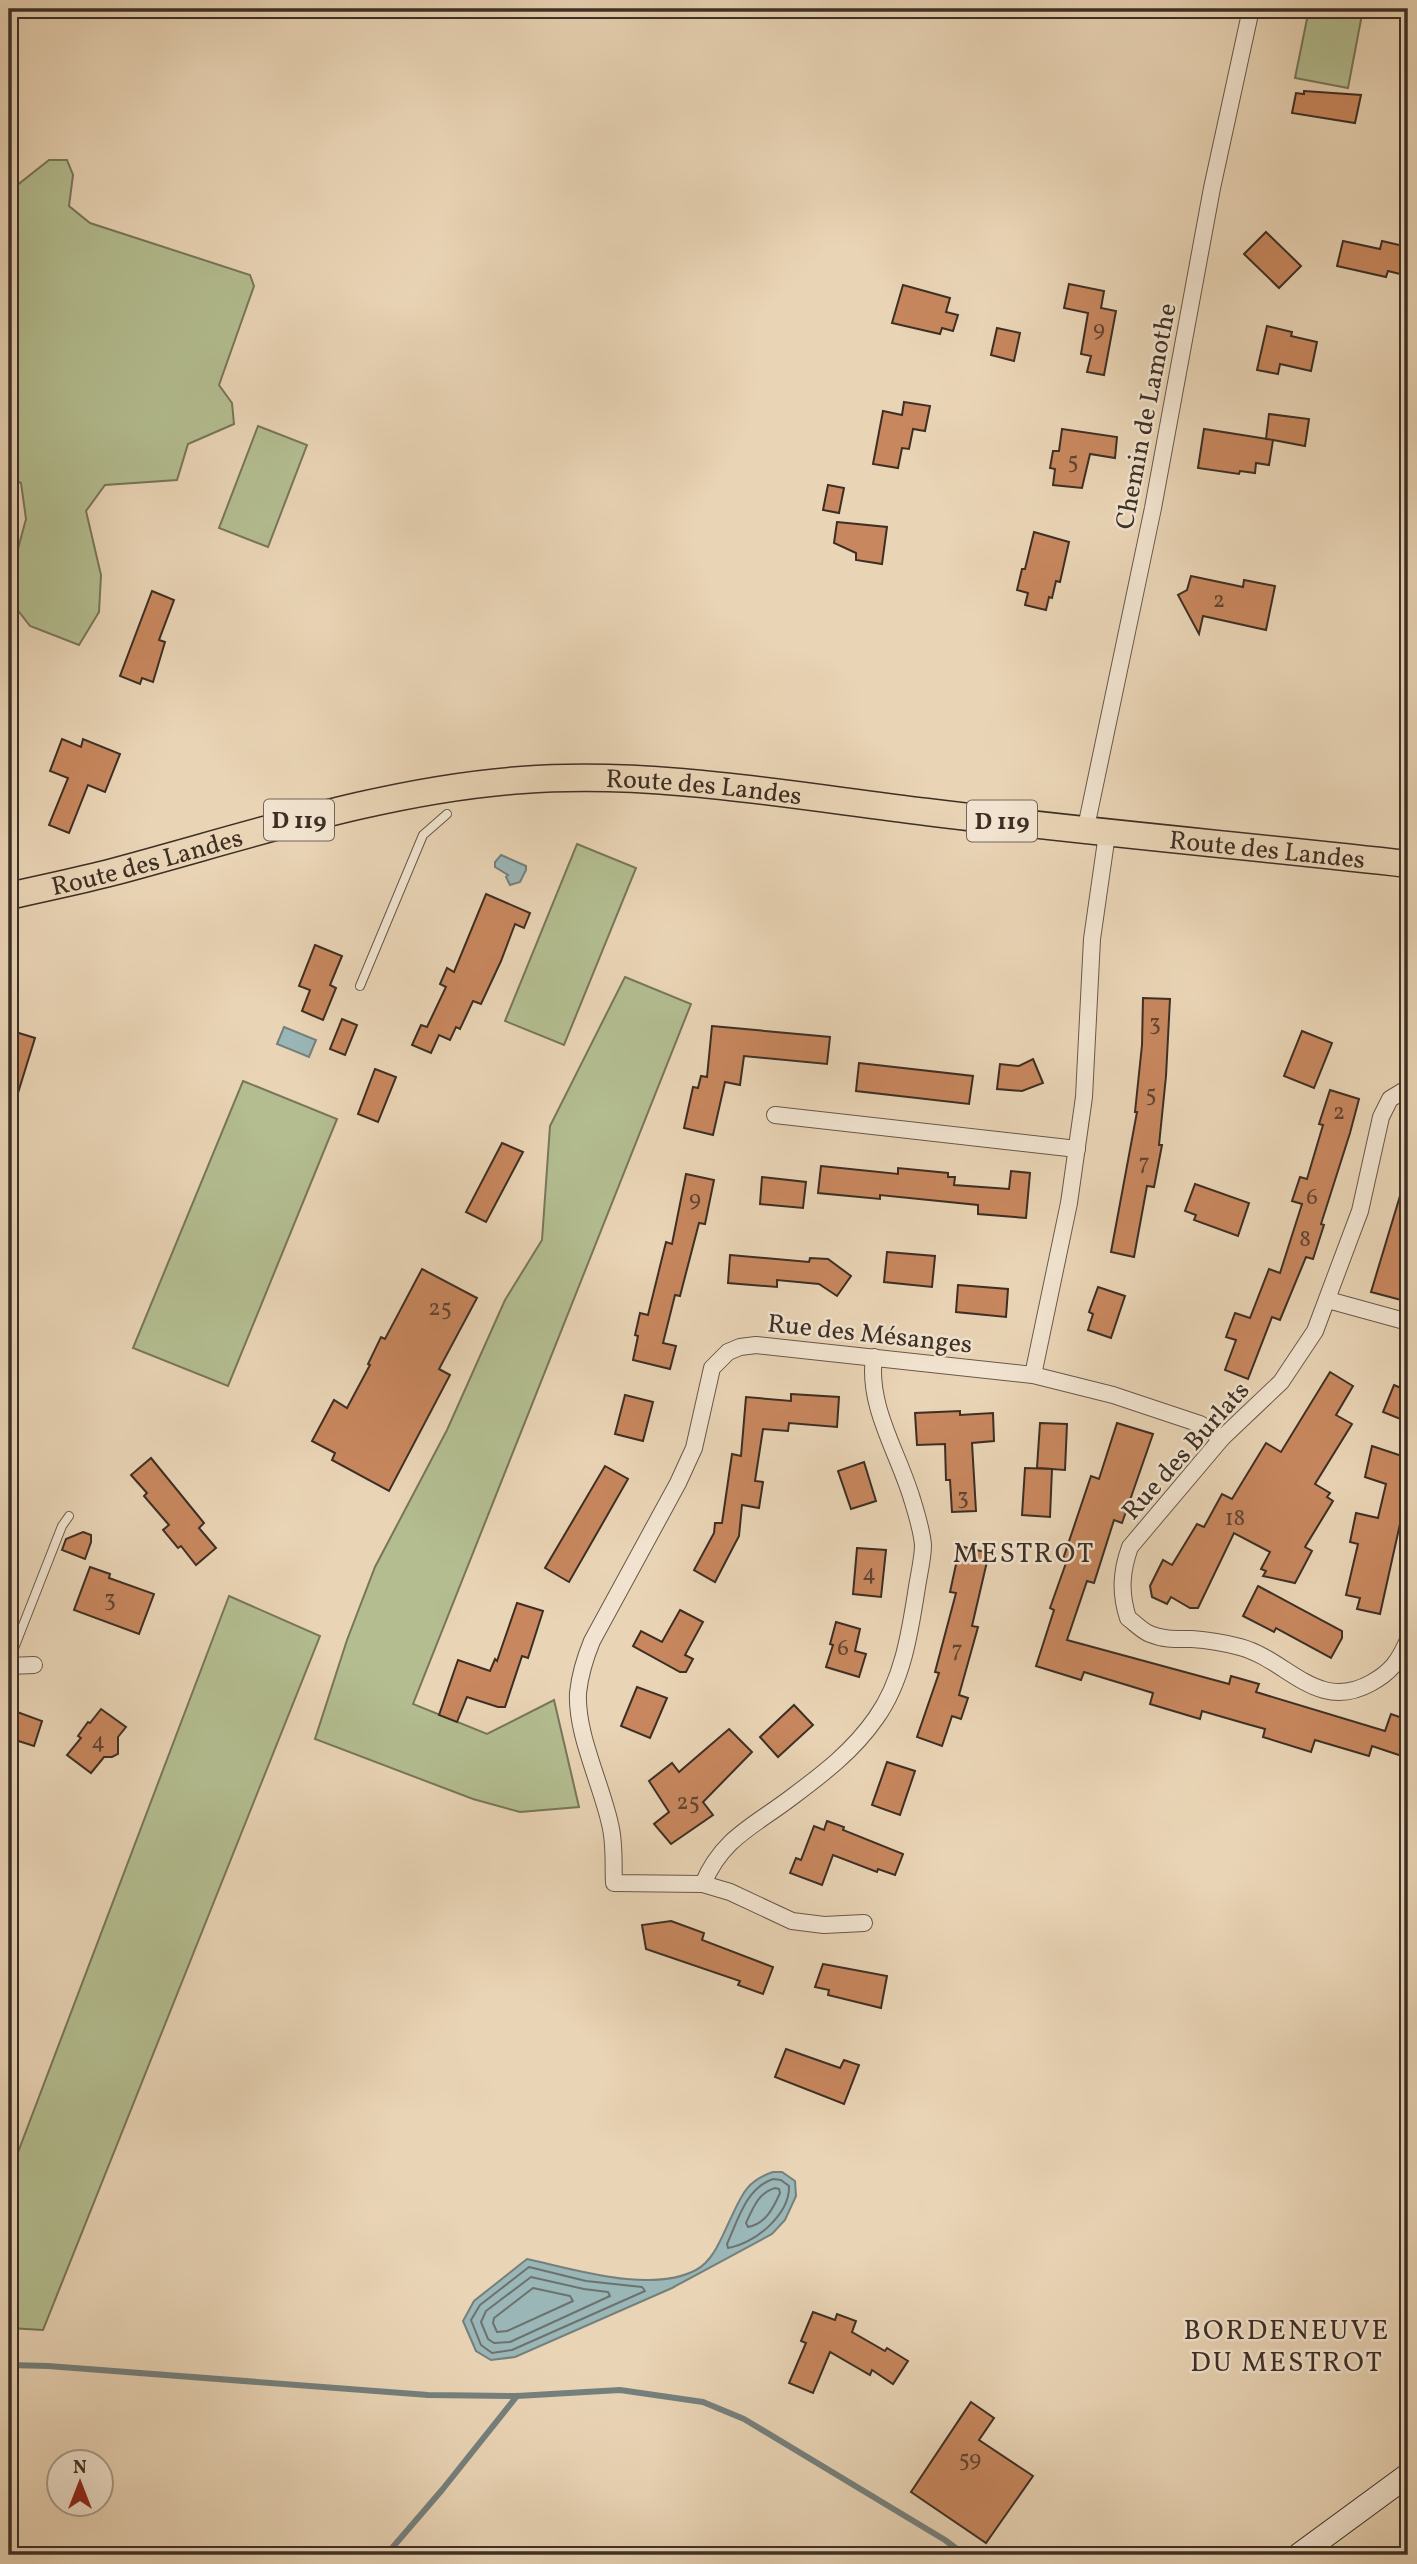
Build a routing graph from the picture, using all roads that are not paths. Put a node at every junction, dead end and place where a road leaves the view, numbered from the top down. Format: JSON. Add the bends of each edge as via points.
{"nodes":[{"id":1,"x":1251,"y":9,"type":"edge"},
{"id":2,"x":447,"y":814,"type":"dead end"},
{"id":3,"x":1096,"y":833,"type":"junction"},
{"id":4,"x":1408,"y":864,"type":"edge"},
{"id":5,"x":9,"y":896,"type":"edge"},
{"id":6,"x":360,"y":986,"type":"dead end"},
{"id":7,"x":1408,"y":1088,"type":"edge"},
{"id":8,"x":775,"y":1115,"type":"dead end"},
{"id":9,"x":1077,"y":1149,"type":"junction"},
{"id":10,"x":1328,"y":1300,"type":"junction"},
{"id":11,"x":1408,"y":1322,"type":"edge"},
{"id":12,"x":874,"y":1357,"type":"junction"},
{"id":13,"x":1033,"y":1375,"type":"junction"},
{"id":14,"x":1222,"y":1438,"type":"junction"},
{"id":15,"x":69,"y":1516,"type":"dead end"},
{"id":16,"x":1408,"y":1640,"type":"edge"},
{"id":17,"x":9,"y":1661,"type":"edge"},
{"id":18,"x":34,"y":1665,"type":"dead end"},
{"id":19,"x":9,"y":1667,"type":"edge"},
{"id":20,"x":703,"y":1884,"type":"junction"},
{"id":21,"x":864,"y":1923,"type":"dead end"},
{"id":22,"x":1408,"y":2475,"type":"edge"},
{"id":23,"x":1299,"y":2555,"type":"edge"}],
"edges":[{"from":1,"to":3,"type":"street","name":"Chemin de Lamothe","via":[[1212,188]]},
{"from":2,"to":6,"type":"lane","via":[[423,835]]},
{"from":3,"to":4,"type":"main road","name":"Route des Landes","number":"D 119"},
{"from":3,"to":5,"type":"main road","name":"Route des Landes","number":"D 119","via":[[697,784],[595,778],[523,780],[411,794]]},
{"from":3,"to":9,"type":"street","via":[[1084,1097]]},
{"from":7,"to":10,"type":"street","name":"Rue des Burlats","via":[[1390,1099],[1381,1118],[1360,1211]]},
{"from":8,"to":9,"type":"street"},
{"from":9,"to":13,"type":"street"},
{"from":10,"to":11,"type":"street"},
{"from":10,"to":14,"type":"street","name":"Rue des Burlats","via":[[1315,1331],[1281,1382]]},
{"from":12,"to":13,"type":"street","name":"Rue des Mésanges"},
{"from":12,"to":20,"type":"street","via":[[876,1399],[912,1499],[923,1545],[901,1664],[889,1696],[860,1740],[841,1760],[732,1839],[712,1863]]},
{"from":12,"to":20,"type":"street","name":"Rue des Mésanges","via":[[740,1346],[712,1368],[694,1448],[583,1664],[580,1716],[610,1822],[614,1883]]},
{"from":13,"to":14,"type":"street","name":"Rue des Mésanges","via":[[1200,1424]]},
{"from":14,"to":16,"type":"street","name":"Rue des Burlats","via":[[1130,1547],[1121,1583],[1128,1618],[1161,1637],[1240,1647],[1272,1661],[1311,1687],[1335,1693],[1365,1686],[1385,1675],[1399,1663]]},
{"from":15,"to":17,"type":"lane"},
{"from":18,"to":19,"type":"street"},
{"from":20,"to":21,"type":"street","via":[[792,1921]]},
{"from":22,"to":23,"type":"main road"}]}
